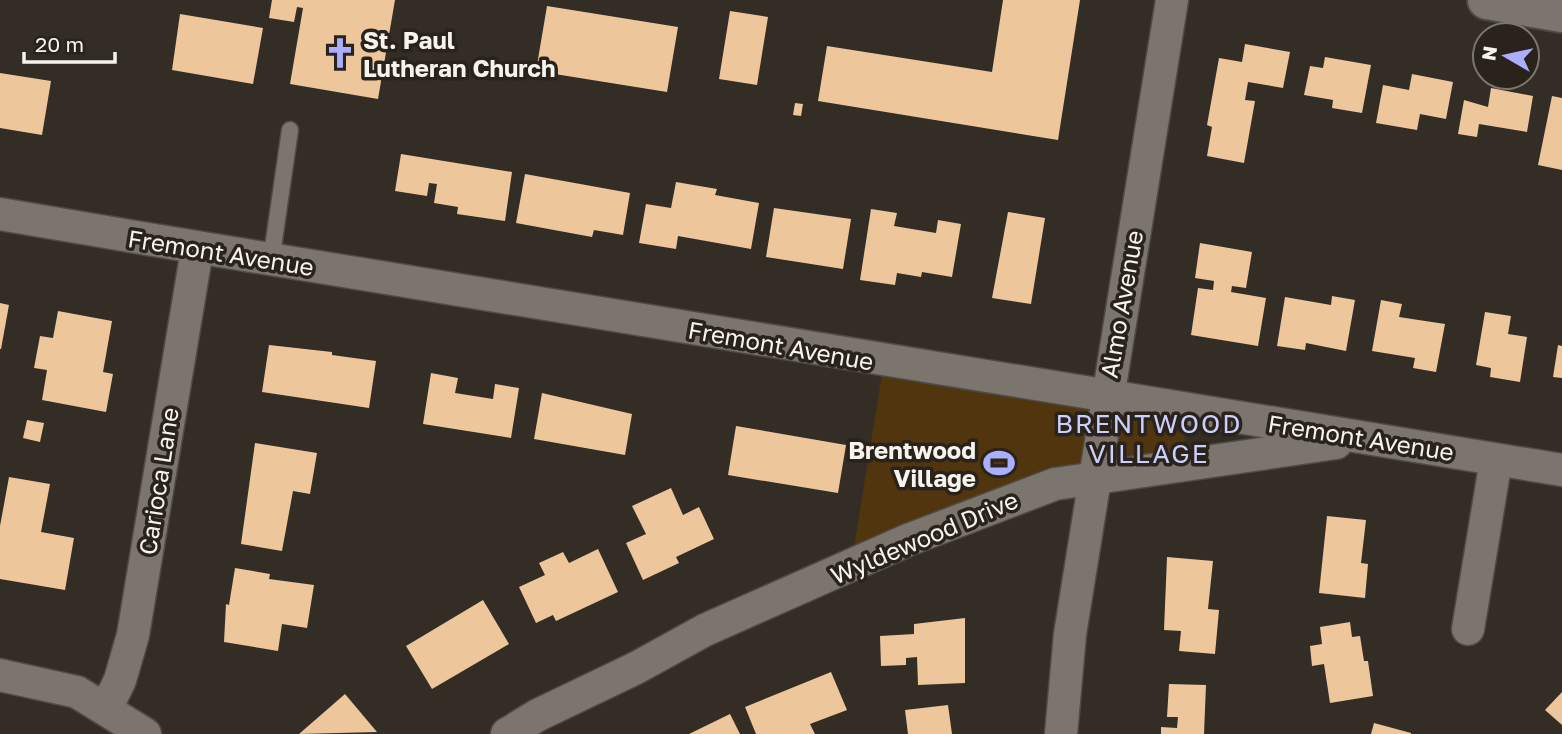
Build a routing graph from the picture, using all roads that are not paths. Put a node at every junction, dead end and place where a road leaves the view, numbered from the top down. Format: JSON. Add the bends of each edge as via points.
{"nodes":[{"id":1,"x":1172,"y":0,"type":"edge"},
{"id":2,"x":1486,"y":0,"type":"edge"},
{"id":3,"x":1562,"y":13,"type":"edge"},
{"id":4,"x":290,"y":130,"type":"dead end"},
{"id":5,"x":0,"y":214,"type":"edge"},
{"id":6,"x":197,"y":250,"type":"junction"},
{"id":7,"x":271,"y":261,"type":"junction"},
{"id":8,"x":1105,"y":397,"type":"junction"},
{"id":9,"x":1371,"y":438,"type":"junction"},
{"id":10,"x":1496,"y":460,"type":"junction"},
{"id":11,"x":1562,"y":470,"type":"edge"},
{"id":12,"x":1094,"y":476,"type":"junction"},
{"id":13,"x":1468,"y":629,"type":"dead end"},
{"id":14,"x":0,"y":675,"type":"edge"},
{"id":15,"x":106,"y":709,"type":"junction"},
{"id":16,"x":145,"y":734,"type":"edge"},
{"id":17,"x":507,"y":734,"type":"edge"},
{"id":18,"x":1061,"y":734,"type":"edge"}],
"edges":[{"from":1,"to":8,"type":"street","name":"Almo Avenue"},
{"from":2,"to":3,"type":"street"},
{"from":4,"to":7,"type":"lane"},
{"from":5,"to":6,"type":"street","name":"Fremont Avenue"},
{"from":6,"to":7,"type":"street","name":"Fremont Avenue"},
{"from":6,"to":15,"type":"street","name":"Carioca Lane","via":[[132,635],[120,680]]},
{"from":7,"to":8,"type":"street","name":"Fremont Avenue"},
{"from":8,"to":9,"type":"street","name":"Fremont Avenue"},
{"from":8,"to":12,"type":"street","name":"Almo Avenue"},
{"from":9,"to":10,"type":"street","name":"Fremont Avenue"},
{"from":9,"to":12,"type":"street","name":"Wyldewood Drive"},
{"from":10,"to":11,"type":"street","name":"Fremont Avenue"},
{"from":10,"to":13,"type":"street"},
{"from":12,"to":17,"type":"street","name":"Wyldewood Drive","via":[[1055,484],[908,540],[705,630]]},
{"from":12,"to":18,"type":"street","name":"Almo Avenue","via":[[1070,634]]},
{"from":14,"to":15,"type":"street","via":[[77,692]]},
{"from":15,"to":16,"type":"street"}]}
